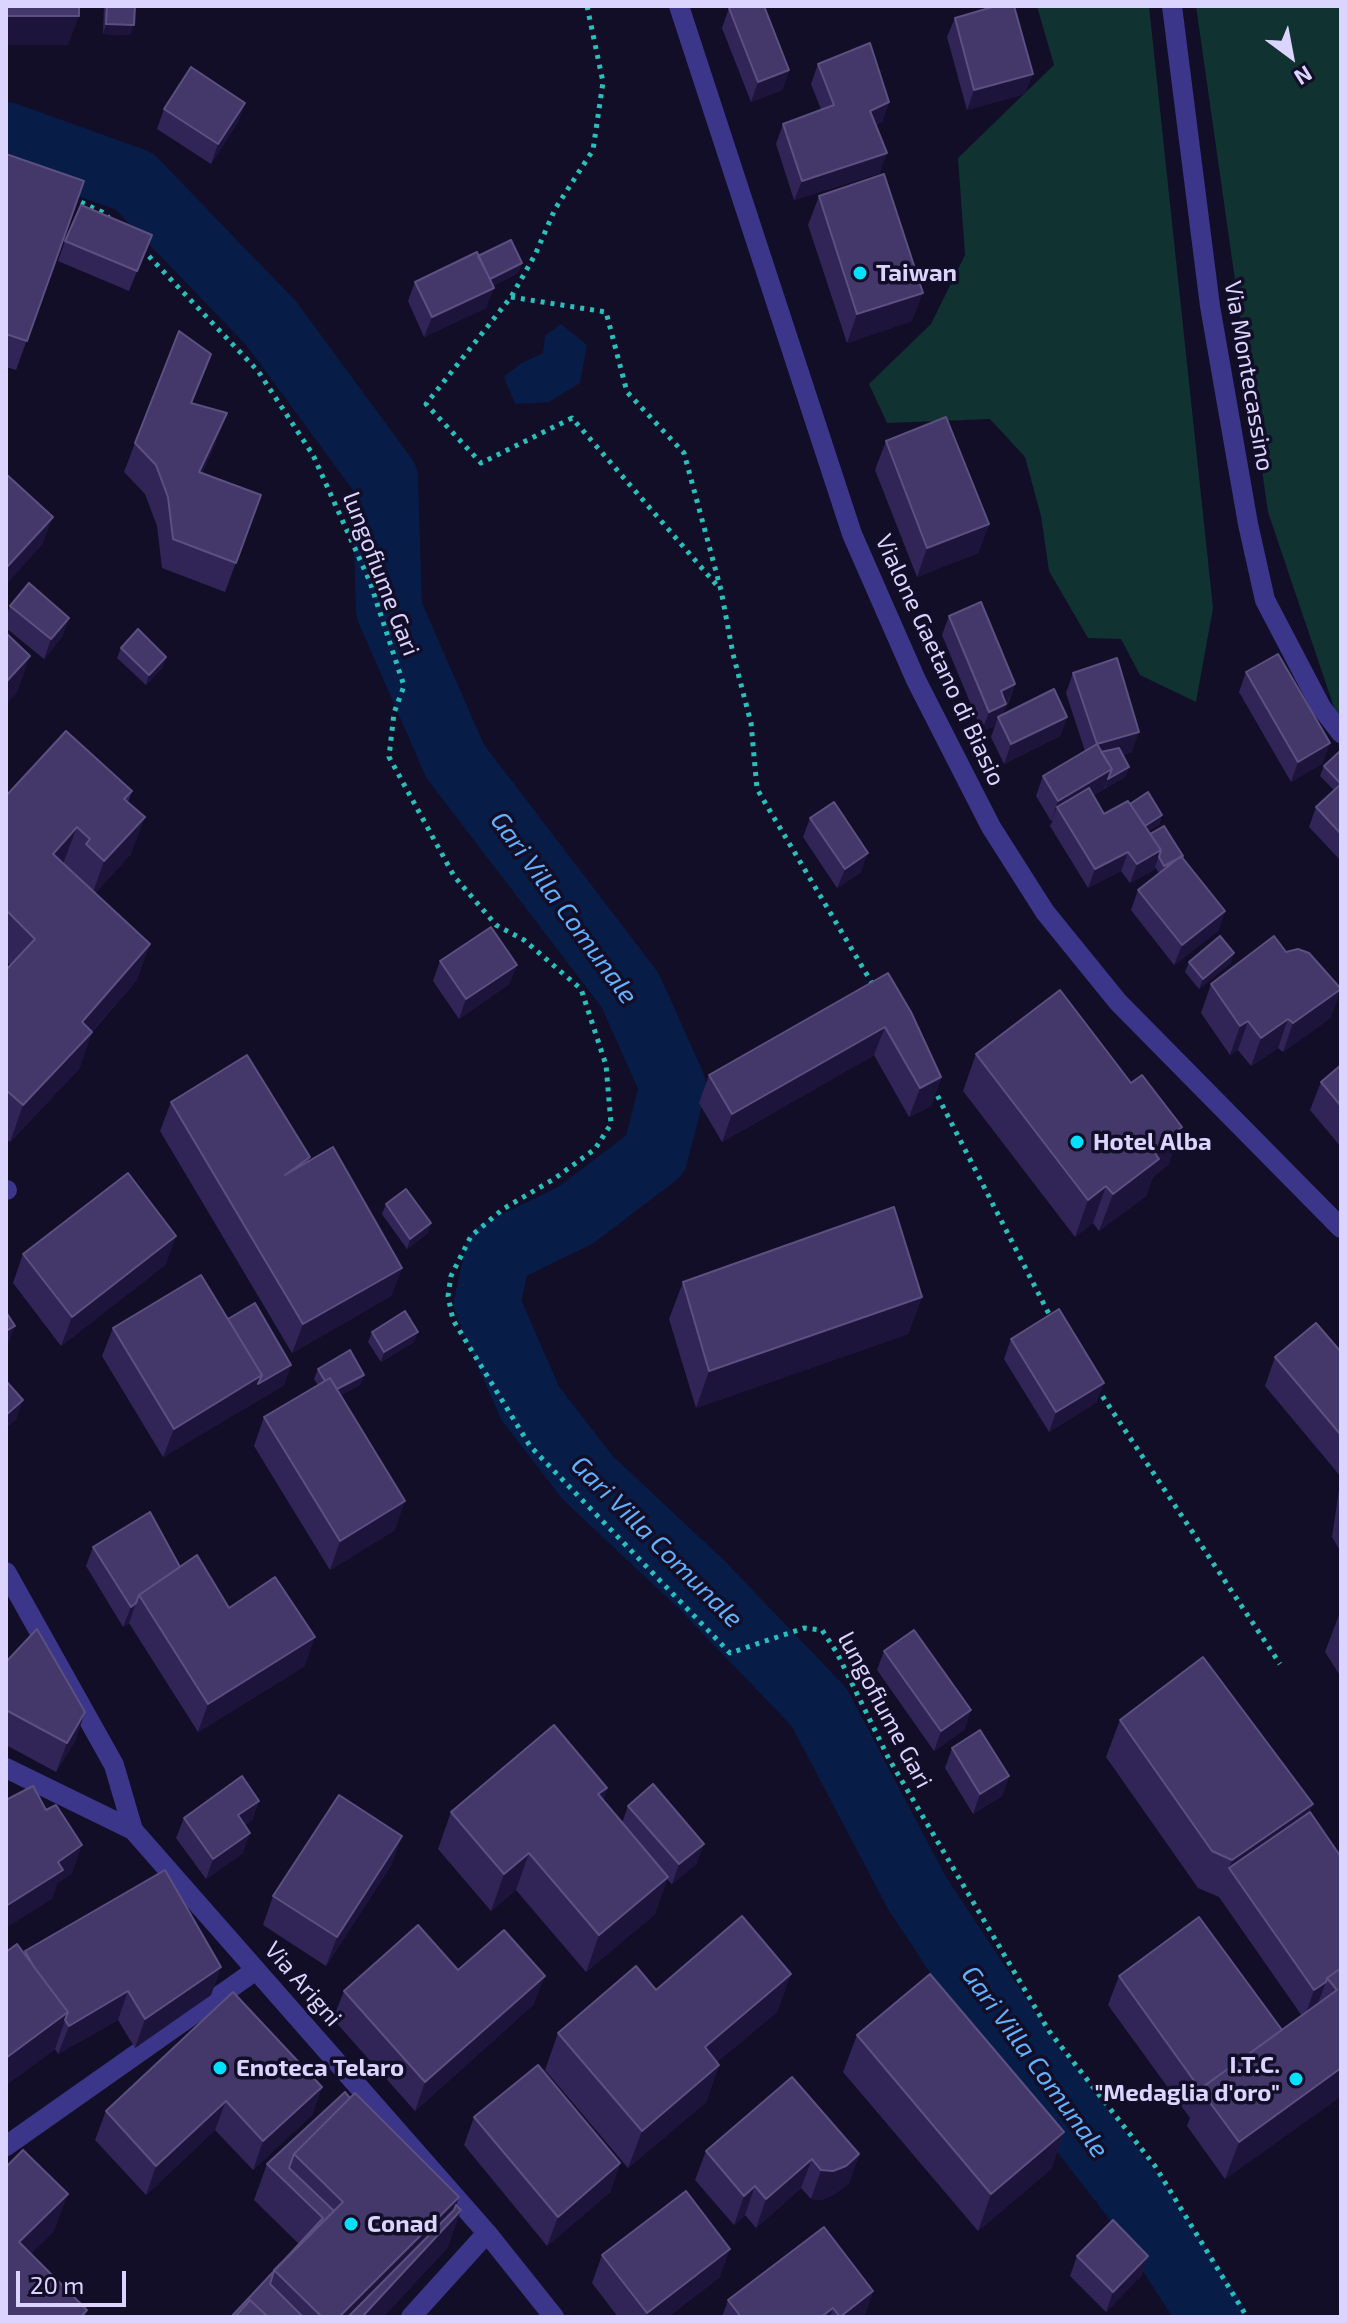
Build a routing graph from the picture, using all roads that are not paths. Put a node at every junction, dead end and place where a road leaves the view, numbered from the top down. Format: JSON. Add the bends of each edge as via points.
{"nodes":[{"id":1,"x":679,"y":6,"type":"edge"},
{"id":2,"x":1172,"y":6,"type":"edge"},
{"id":3,"x":1341,"y":733,"type":"edge"},
{"id":4,"x":1341,"y":1228,"type":"edge"},
{"id":5,"x":6,"y":1572,"type":"edge"},
{"id":6,"x":6,"y":1768,"type":"edge"},
{"id":7,"x":133,"y":1830,"type":"junction"},
{"id":8,"x":256,"y":1970,"type":"junction"},
{"id":9,"x":6,"y":2146,"type":"edge"},
{"id":10,"x":487,"y":2233,"type":"junction"},
{"id":11,"x":411,"y":2317,"type":"edge"},
{"id":12,"x":554,"y":2317,"type":"edge"}],
"edges":[{"from":1,"to":4,"type":"street","name":"Vialone Gaetano di Biasio","via":[[852,534],[916,680],[991,827],[1045,912],[1118,1002]]},
{"from":2,"to":3,"type":"street","name":"Via Montecassino","via":[[1210,306],[1265,600],[1321,707]]},
{"from":5,"to":7,"type":"street","via":[[114,1765]]},
{"from":6,"to":7,"type":"street","name":"Via Arigni"},
{"from":7,"to":8,"type":"street","name":"Via Arigni"},
{"from":8,"to":9,"type":"street"},
{"from":8,"to":10,"type":"street","name":"Via Arigni"},
{"from":10,"to":11,"type":"street"},
{"from":10,"to":12,"type":"street","name":"Via Arigni"}]}
